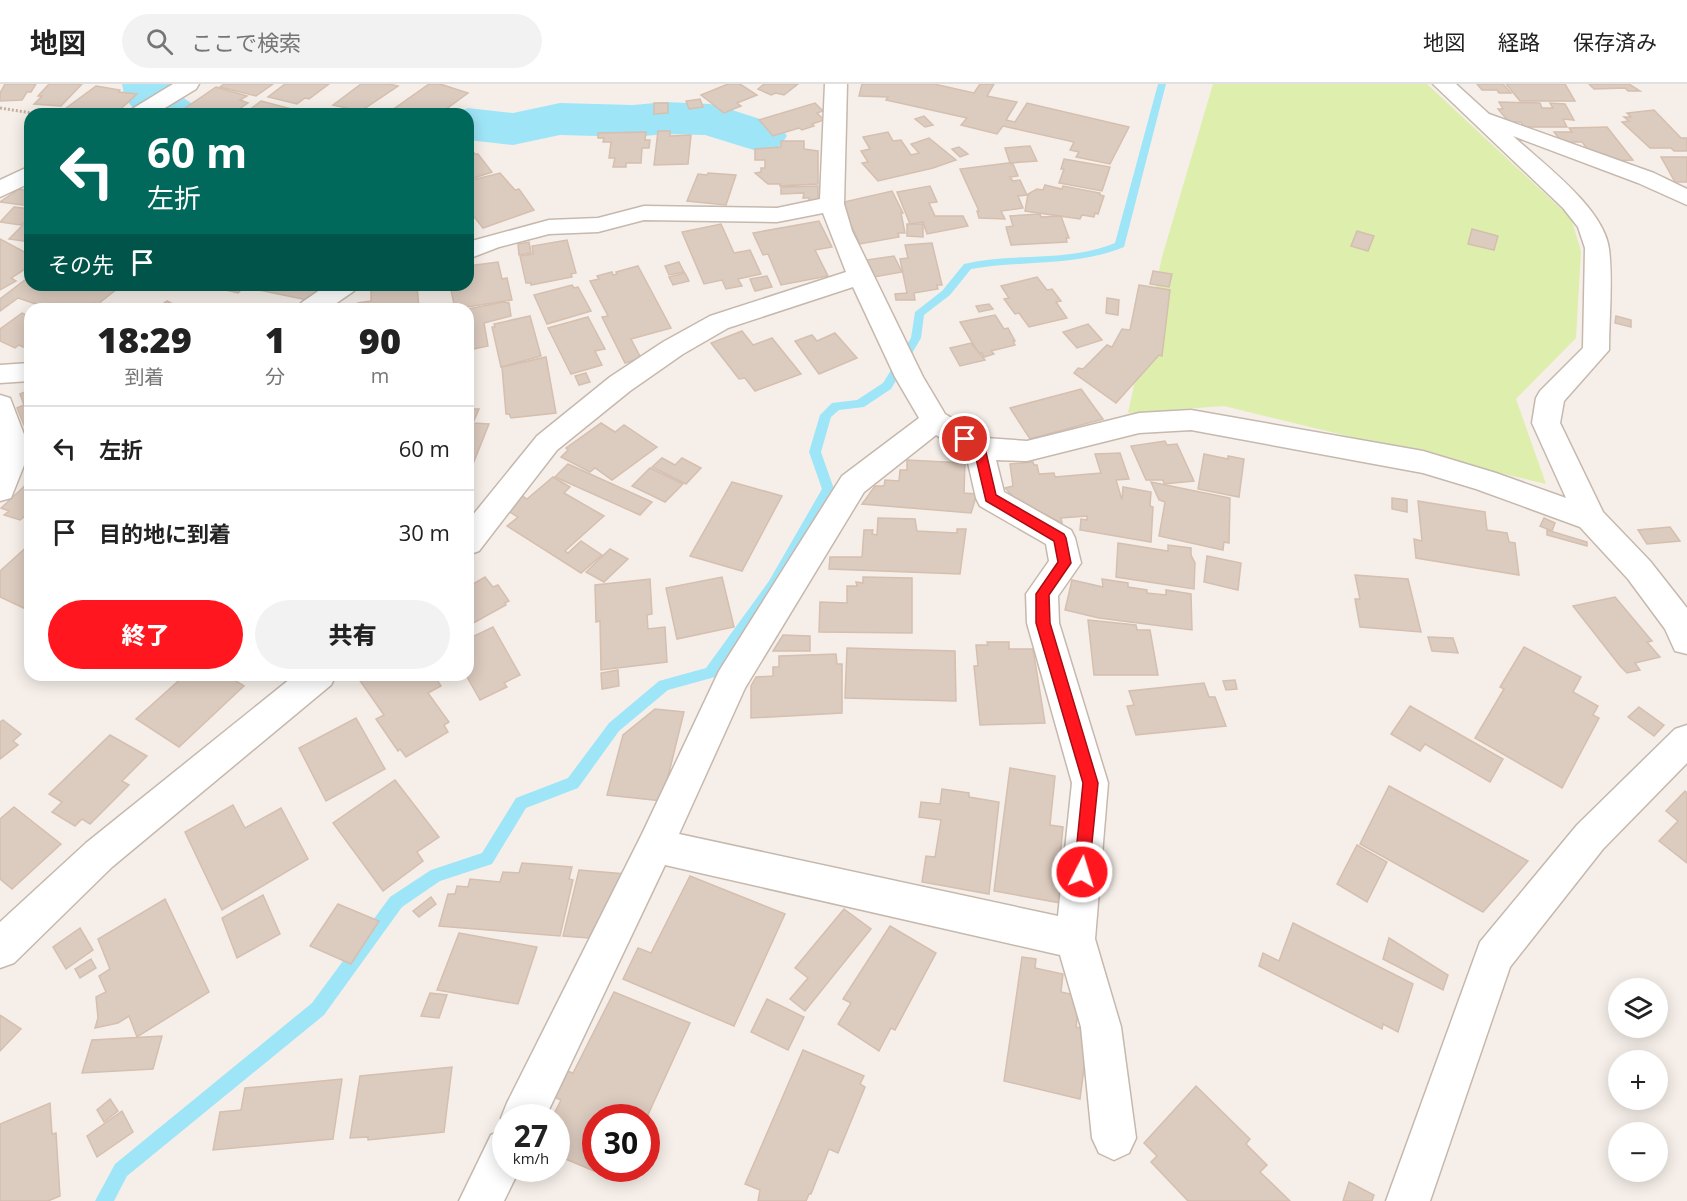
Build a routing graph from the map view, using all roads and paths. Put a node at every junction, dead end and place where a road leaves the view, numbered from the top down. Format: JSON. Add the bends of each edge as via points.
{"nodes":[{"id":1,"x":188,"y":84,"type":"edge"},
{"id":2,"x":837,"y":84,"type":"edge"},
{"id":3,"x":1444,"y":84,"type":"edge"},
{"id":4,"x":0,"y":108,"type":"edge"},
{"id":5,"x":149,"y":108,"type":"edge"},
{"id":6,"x":24,"y":112,"type":"edge"},
{"id":7,"x":1474,"y":114,"type":"junction"},
{"id":8,"x":24,"y":176,"type":"edge"},
{"id":9,"x":0,"y":190,"type":"edge"},
{"id":10,"x":1687,"y":198,"type":"edge"},
{"id":11,"x":832,"y":204,"type":"junction"},
{"id":12,"x":474,"y":249,"type":"edge"},
{"id":13,"x":860,"y":276,"type":"junction"},
{"id":14,"x":336,"y":291,"type":"edge"},
{"id":15,"x":319,"y":303,"type":"edge"},
{"id":16,"x":24,"y":372,"type":"edge"},
{"id":17,"x":0,"y":374,"type":"edge"},
{"id":18,"x":0,"y":405,"type":"edge"},
{"id":19,"x":935,"y":421,"type":"junction"},
{"id":20,"x":980,"y":448,"type":"junction"},
{"id":21,"x":0,"y":490,"type":"edge"},
{"id":22,"x":1591,"y":519,"type":"junction"},
{"id":23,"x":474,"y":535,"type":"edge"},
{"id":24,"x":1687,"y":641,"type":"edge"},
{"id":25,"x":312,"y":681,"type":"edge"},
{"id":26,"x":1687,"y":740,"type":"edge"},
{"id":27,"x":656,"y":846,"type":"junction"},
{"id":28,"x":1075,"y":939,"type":"junction"},
{"id":29,"x":0,"y":949,"type":"edge"},
{"id":30,"x":529,"y":1104,"type":"edge"},
{"id":31,"x":1114,"y":1138,"type":"dead end"},
{"id":32,"x":492,"y":1179,"type":"edge"},
{"id":33,"x":481,"y":1201,"type":"edge"},
{"id":34,"x":1408,"y":1201,"type":"edge"}],
"edges":[{"from":1,"to":5,"type":"street"},
{"from":2,"to":11,"type":"street"},
{"from":3,"to":7,"type":"street"},
{"from":4,"to":6,"type":"path"},
{"from":7,"to":10,"type":"street","via":[[1646,178]]},
{"from":7,"to":22,"type":"street","via":[[1571,203],[1590,226],[1597,248],[1596,350],[1550,398],[1546,423]]},
{"from":8,"to":9,"type":"street"},
{"from":11,"to":12,"type":"street","via":[[777,215],[644,213],[598,225],[549,227]]},
{"from":11,"to":13,"type":"street"},
{"from":13,"to":19,"type":"street"},
{"from":13,"to":23,"type":"street","via":[[719,322],[620,384],[547,443]]},
{"from":14,"to":15,"type":"street"},
{"from":16,"to":17,"type":"street"},
{"from":18,"to":21,"type":"street","via":[[16,451]]},
{"from":19,"to":20,"type":"street"},
{"from":19,"to":27,"type":"street","via":[[853,484],[731,681]]},
{"from":20,"to":22,"type":"street","via":[[1027,451],[1139,423],[1191,420],[1423,462]]},
{"from":20,"to":28,"type":"street","via":[[991,498],[1060,538],[1062,546],[1065,563],[1042,594],[1043,623],[1090,783]]},
{"from":22,"to":24,"type":"street","via":[[1640,570],[1679,622]]},
{"from":25,"to":29,"type":"street","via":[[99,855]]},
{"from":26,"to":34,"type":"street","via":[[1590,837],[1494,956]]},
{"from":27,"to":28,"type":"street"},
{"from":27,"to":30,"type":"street"},
{"from":28,"to":31,"type":"street","via":[[1101,1027]]},
{"from":32,"to":33,"type":"street"}]}
